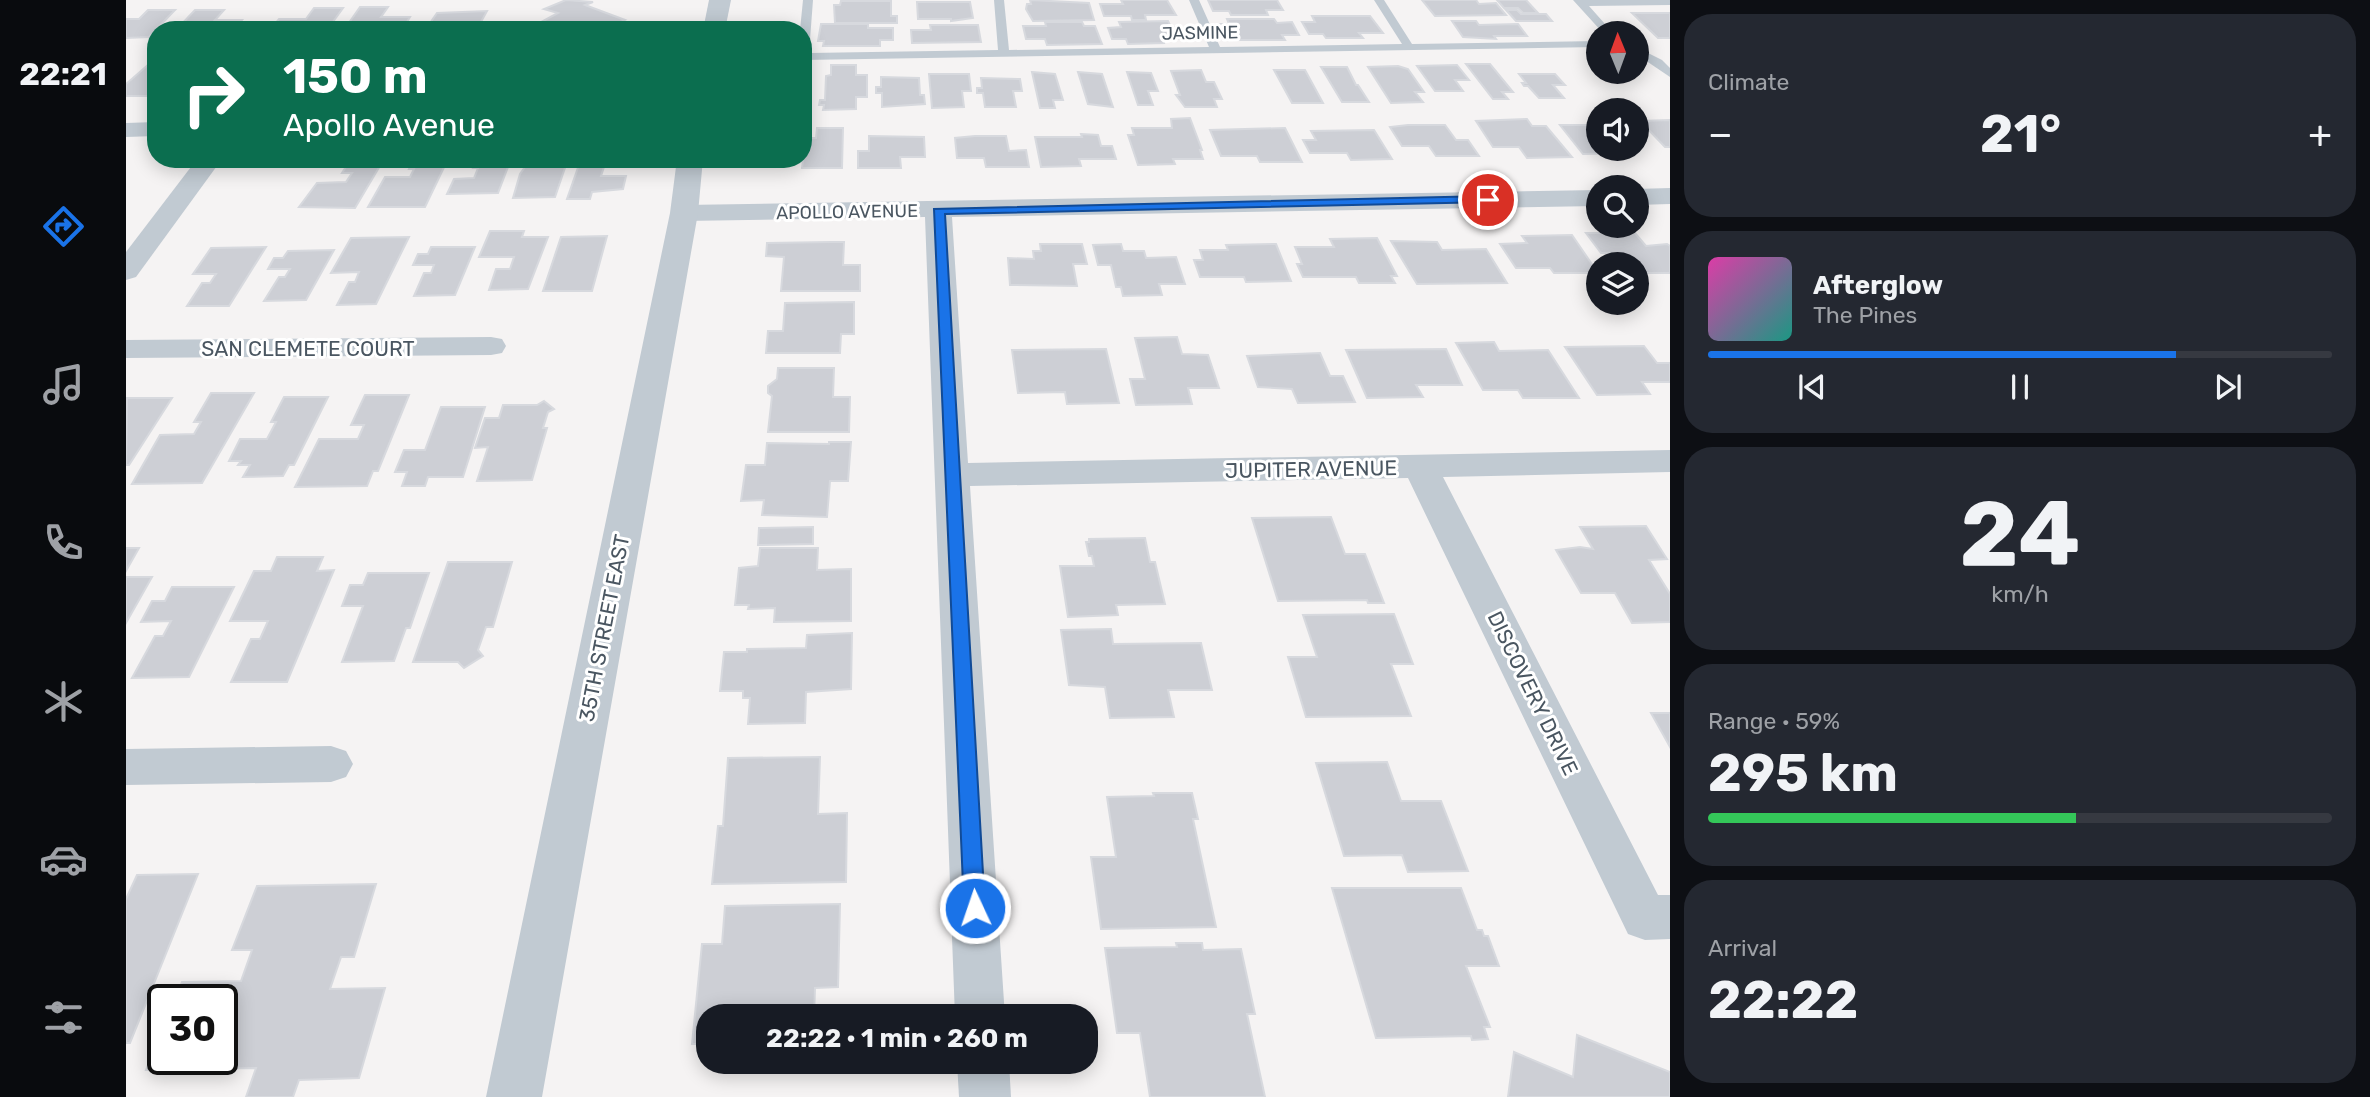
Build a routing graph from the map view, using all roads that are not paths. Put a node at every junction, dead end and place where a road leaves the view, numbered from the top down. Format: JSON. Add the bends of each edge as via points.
{"nodes":[{"id":1,"x":720,"y":0,"type":"edge"},
{"id":2,"x":808,"y":0,"type":"edge"},
{"id":3,"x":999,"y":0,"type":"edge"},
{"id":4,"x":1194,"y":0,"type":"edge"},
{"id":5,"x":1379,"y":0,"type":"edge"},
{"id":6,"x":1579,"y":1,"type":"edge"},
{"id":7,"x":1670,"y":2,"type":"edge"},
{"id":8,"x":716,"y":21,"type":"edge"},
{"id":9,"x":806,"y":21,"type":"edge"},
{"id":10,"x":1597,"y":21,"type":"edge"},
{"id":11,"x":1586,"y":44,"type":"edge"},
{"id":12,"x":1408,"y":45,"type":"junction"},
{"id":13,"x":1216,"y":50,"type":"junction"},
{"id":14,"x":1004,"y":54,"type":"junction"},
{"id":15,"x":812,"y":56,"type":"edge"},
{"id":16,"x":1649,"y":57,"type":"edge"},
{"id":17,"x":1670,"y":74,"type":"edge"},
{"id":18,"x":126,"y":130,"type":"edge"},
{"id":19,"x":147,"y":130,"type":"edge"},
{"id":20,"x":203,"y":168,"type":"edge"},
{"id":21,"x":689,"y":168,"type":"edge"},
{"id":22,"x":1670,"y":196,"type":"edge"},
{"id":23,"x":1649,"y":197,"type":"edge"},
{"id":24,"x":1586,"y":198,"type":"edge"},
{"id":25,"x":939,"y":211,"type":"junction"},
{"id":26,"x":684,"y":214,"type":"junction"},
{"id":27,"x":126,"y":271,"type":"edge"},
{"id":28,"x":491,"y":346,"type":"dead end"},
{"id":29,"x":126,"y":349,"type":"edge"},
{"id":30,"x":1670,"y":461,"type":"edge"},
{"id":31,"x":1421,"y":468,"type":"junction"},
{"id":32,"x":951,"y":475,"type":"junction"},
{"id":33,"x":331,"y":764,"type":"dead end"},
{"id":34,"x":126,"y":767,"type":"edge"},
{"id":35,"x":1658,"y":918,"type":"edge"},
{"id":36,"x":979,"y":1004,"type":"edge"},
{"id":37,"x":984,"y":1074,"type":"edge"},
{"id":38,"x":514,"y":1097,"type":"edge"},
{"id":39,"x":985,"y":1097,"type":"edge"}],
"edges":[{"from":1,"to":8,"type":"street"},
{"from":2,"to":9,"type":"lane"},
{"from":3,"to":14,"type":"lane"},
{"from":4,"to":13,"type":"lane"},
{"from":5,"to":12,"type":"lane"},
{"from":6,"to":7,"type":"lane"},
{"from":6,"to":10,"type":"lane"},
{"from":11,"to":12,"type":"lane","name":"JASMINE"},
{"from":12,"to":13,"type":"lane","name":"JASMINE"},
{"from":13,"to":14,"type":"lane","name":"JASMINE"},
{"from":14,"to":15,"type":"lane","name":"JASMINE"},
{"from":16,"to":17,"type":"lane"},
{"from":18,"to":19,"type":"street"},
{"from":20,"to":27,"type":"street"},
{"from":21,"to":26,"type":"street","name":"35TH STREET EAST"},
{"from":22,"to":23,"type":"street"},
{"from":24,"to":25,"type":"street","name":"APOLLO AVENUE"},
{"from":25,"to":26,"type":"street","name":"APOLLO AVENUE"},
{"from":25,"to":32,"type":"street"},
{"from":26,"to":38,"type":"street","name":"35TH STREET EAST"},
{"from":28,"to":29,"type":"street","name":"SAN CLEMETE COURT"},
{"from":30,"to":31,"type":"street","name":"JUPITER AVENUE"},
{"from":31,"to":32,"type":"street","name":"JUPITER AVENUE"},
{"from":31,"to":35,"type":"street","name":"DISCOVERY DRIVE"},
{"from":32,"to":36,"type":"street"},
{"from":33,"to":34,"type":"street"},
{"from":37,"to":39,"type":"street"}]}
